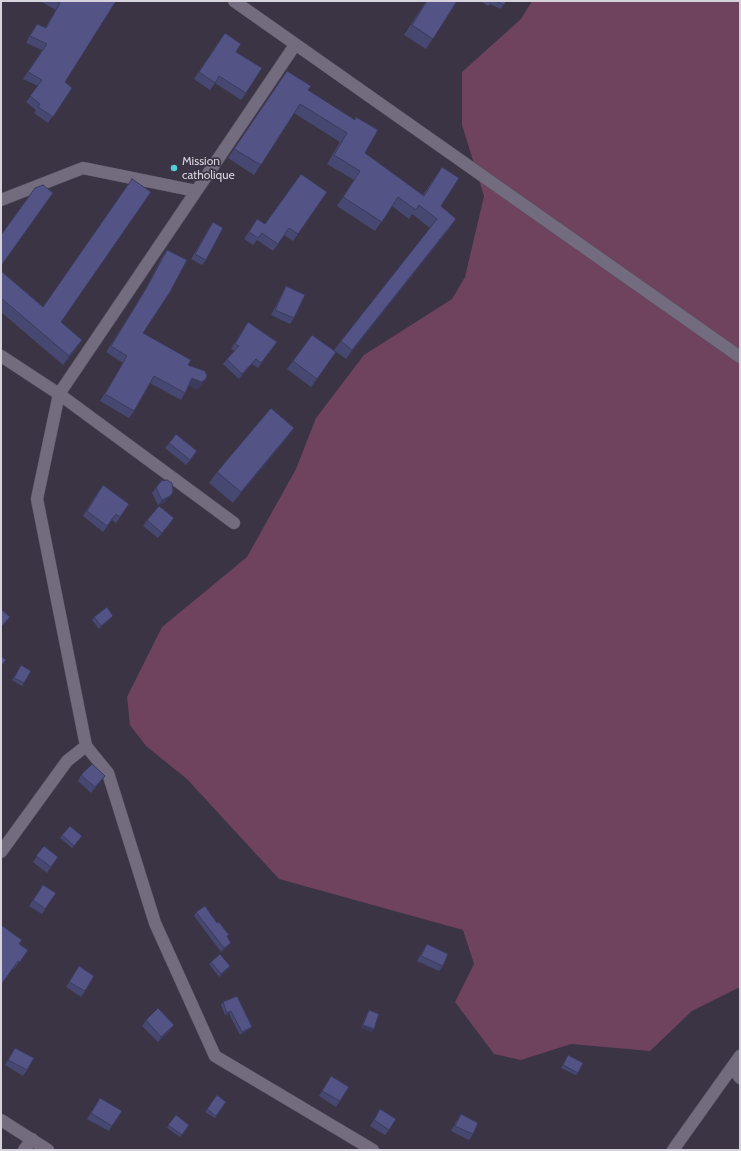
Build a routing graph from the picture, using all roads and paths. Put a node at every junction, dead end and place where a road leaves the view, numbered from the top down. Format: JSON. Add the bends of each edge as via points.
{"nodes":[{"id":1,"x":234,"y":1,"type":"edge"},
{"id":2,"x":296,"y":45,"type":"junction"},
{"id":3,"x":196,"y":191,"type":"junction"},
{"id":4,"x":1,"y":200,"type":"edge"},
{"id":5,"x":1,"y":356,"type":"edge"},
{"id":6,"x":740,"y":357,"type":"edge"},
{"id":7,"x":58,"y":394,"type":"junction"},
{"id":8,"x":234,"y":523,"type":"dead end"},
{"id":9,"x":86,"y":746,"type":"junction"},
{"id":10,"x":1,"y":852,"type":"edge"},
{"id":11,"x":740,"y":1056,"type":"edge"},
{"id":12,"x":732,"y":1067,"type":"junction"},
{"id":13,"x":740,"y":1078,"type":"edge"},
{"id":14,"x":1,"y":1120,"type":"edge"},
{"id":15,"x":32,"y":1139,"type":"junction"},
{"id":16,"x":24,"y":1150,"type":"edge"},
{"id":17,"x":48,"y":1150,"type":"edge"},
{"id":18,"x":373,"y":1150,"type":"edge"},
{"id":19,"x":673,"y":1150,"type":"edge"}],
"edges":[{"from":1,"to":2,"type":"street"},
{"from":2,"to":3,"type":"street"},
{"from":2,"to":6,"type":"street"},
{"from":3,"to":4,"type":"street","via":[[83,168]]},
{"from":3,"to":7,"type":"street"},
{"from":5,"to":7,"type":"street"},
{"from":7,"to":8,"type":"street"},
{"from":7,"to":9,"type":"street","via":[[38,499]]},
{"from":9,"to":10,"type":"street","via":[[67,761]]},
{"from":9,"to":18,"type":"street","via":[[108,773],[155,923],[215,1056]]},
{"from":11,"to":12,"type":"street"},
{"from":12,"to":13,"type":"street"},
{"from":12,"to":19,"type":"street"},
{"from":14,"to":15,"type":"street"},
{"from":15,"to":16,"type":"street"},
{"from":15,"to":17,"type":"street"}]}
